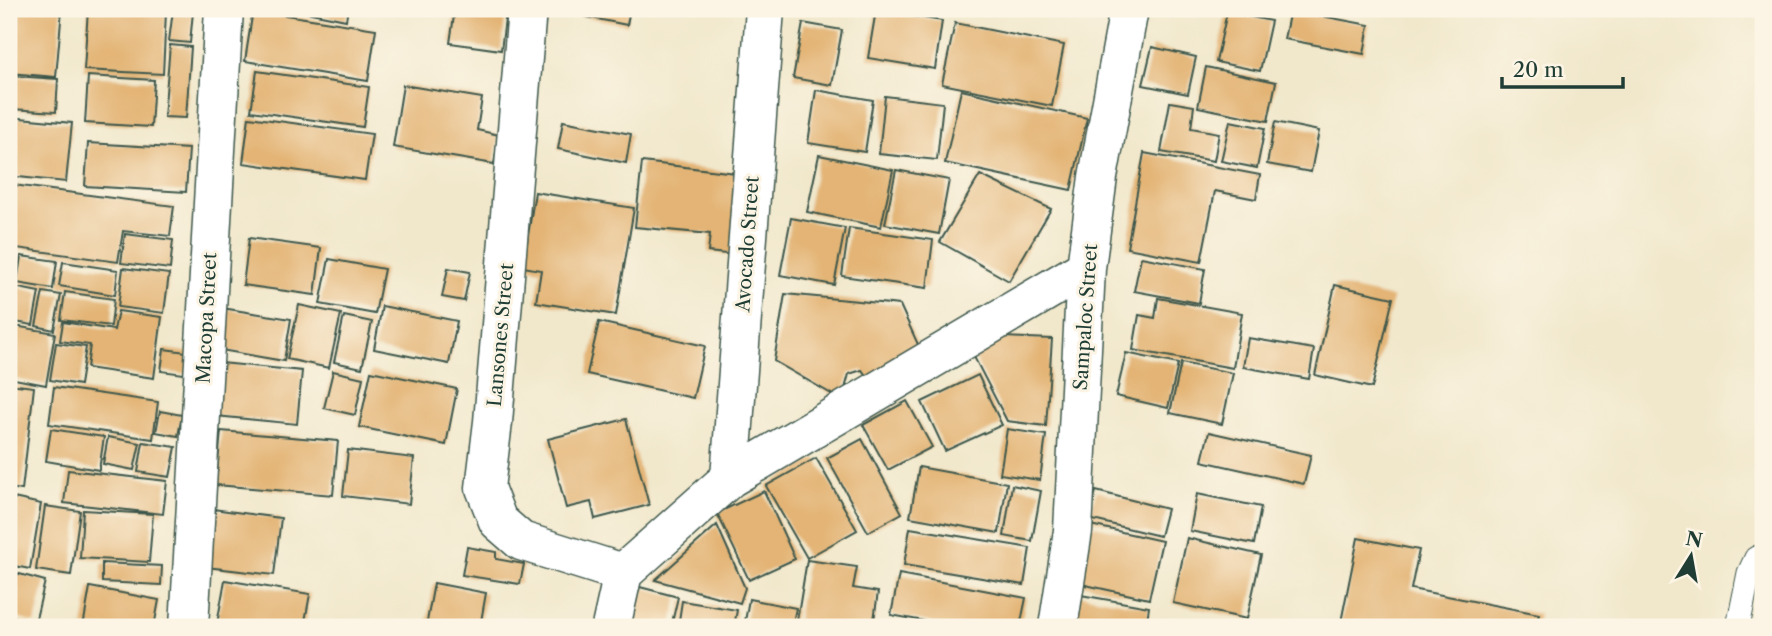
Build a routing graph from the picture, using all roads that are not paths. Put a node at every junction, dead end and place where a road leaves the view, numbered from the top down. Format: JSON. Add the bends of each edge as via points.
{"nodes":[{"id":1,"x":224,"y":9,"type":"edge"},
{"id":2,"x":527,"y":9,"type":"edge"},
{"id":3,"x":765,"y":9,"type":"edge"},
{"id":4,"x":1129,"y":9,"type":"edge"},
{"id":5,"x":1086,"y":268,"type":"junction"},
{"id":6,"x":730,"y":478,"type":"junction"},
{"id":7,"x":1763,"y":555,"type":"edge"},
{"id":8,"x":624,"y":573,"type":"junction"},
{"id":9,"x":188,"y":627,"type":"edge"},
{"id":10,"x":611,"y":627,"type":"edge"},
{"id":11,"x":1058,"y":627,"type":"edge"},
{"id":12,"x":1738,"y":627,"type":"edge"}],
"edges":[{"from":1,"to":9,"type":"street","name":"Macopa Street"},
{"from":2,"to":8,"type":"street","name":"Lansones Street","via":[[485,488],[498,521],[521,541]]},
{"from":3,"to":6,"type":"street","name":"Avocado Street"},
{"from":4,"to":5,"type":"street","name":"Sampaloc Street"},
{"from":5,"to":6,"type":"street"},
{"from":5,"to":11,"type":"street","name":"Sampaloc Street","via":[[1073,531]]},
{"from":6,"to":8,"type":"street"},
{"from":7,"to":12,"type":"lane","via":[[1756,558],[1749,573]]},
{"from":8,"to":10,"type":"street"}]}
